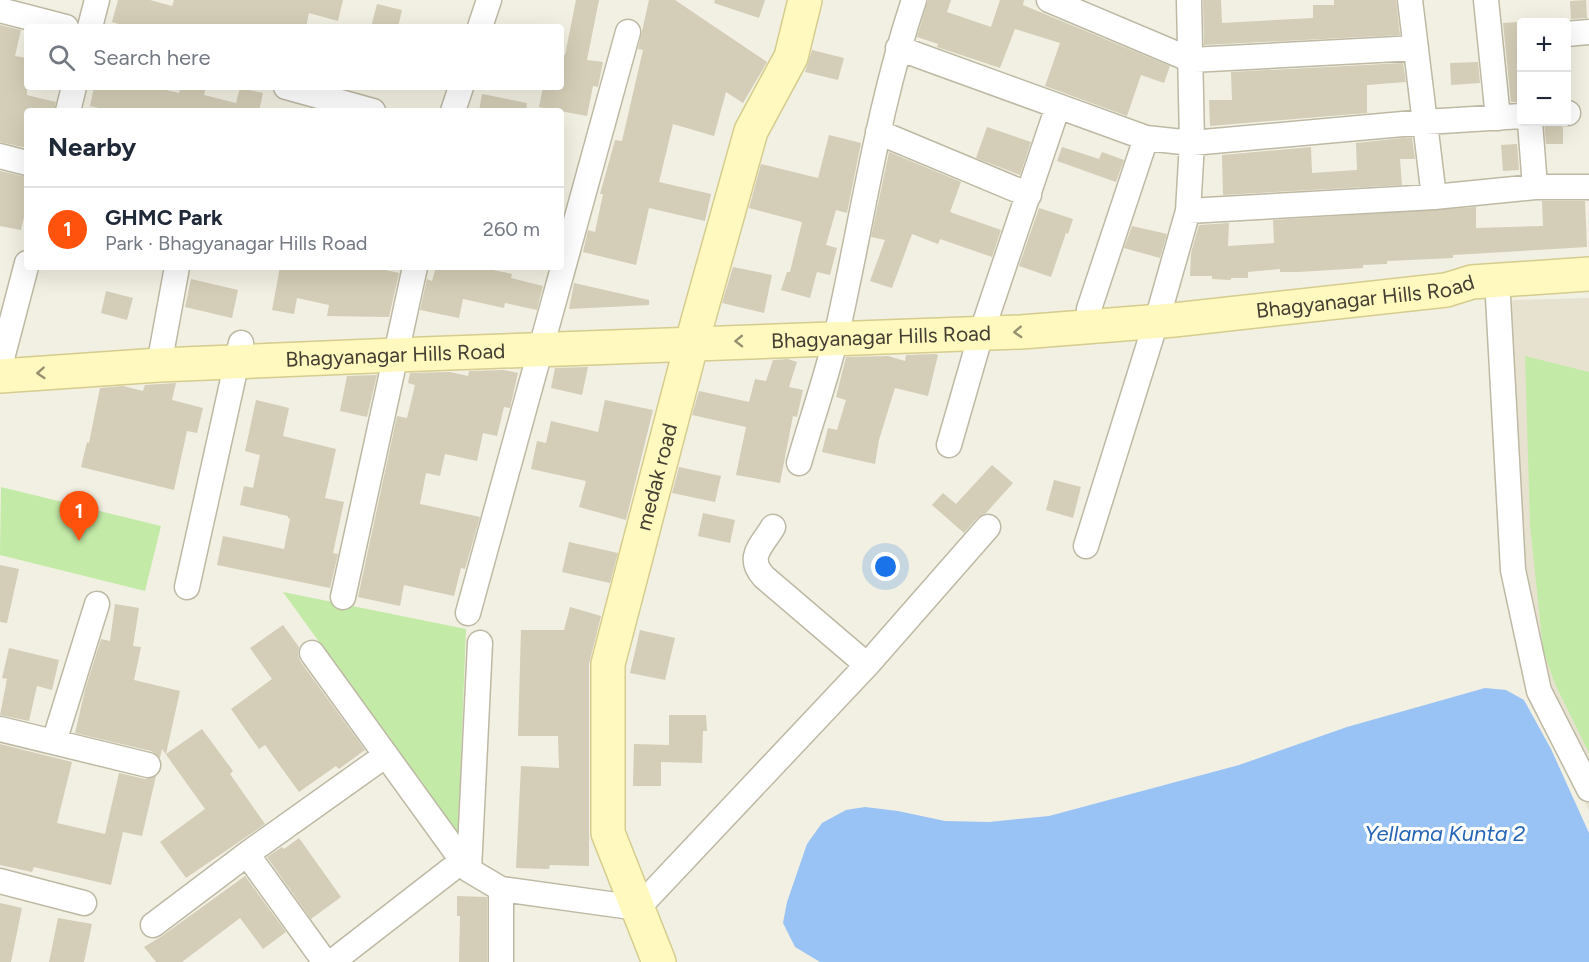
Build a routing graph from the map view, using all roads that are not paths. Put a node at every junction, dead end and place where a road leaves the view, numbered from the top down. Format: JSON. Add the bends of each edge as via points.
{"nodes":[{"id":1,"x":97,"y":0,"type":"edge"},
{"id":2,"x":489,"y":0,"type":"edge"},
{"id":3,"x":805,"y":0,"type":"edge"},
{"id":4,"x":914,"y":0,"type":"edge"},
{"id":5,"x":1049,"y":0,"type":"edge"},
{"id":6,"x":1189,"y":0,"type":"edge"},
{"id":7,"x":1410,"y":0,"type":"edge"},
{"id":8,"x":1486,"y":0,"type":"edge"},
{"id":9,"x":0,"y":10,"type":"edge"},
{"id":10,"x":54,"y":24,"type":"edge"},
{"id":11,"x":91,"y":24,"type":"edge"},
{"id":12,"x":481,"y":24,"type":"edge"},
{"id":13,"x":628,"y":32,"type":"dead end"},
{"id":14,"x":1589,"y":32,"type":"edge"},
{"id":15,"x":1571,"y":34,"type":"edge"},
{"id":16,"x":898,"y":48,"type":"junction"},
{"id":17,"x":1416,"y":48,"type":"junction"},
{"id":18,"x":1191,"y":60,"type":"junction"},
{"id":19,"x":73,"y":90,"type":"edge"},
{"id":20,"x":297,"y":90,"type":"edge"},
{"id":21,"x":460,"y":90,"type":"edge"},
{"id":22,"x":1058,"y":106,"type":"junction"},
{"id":23,"x":69,"y":108,"type":"edge"},
{"id":24,"x":362,"y":108,"type":"edge"},
{"id":25,"x":454,"y":108,"type":"edge"},
{"id":26,"x":1510,"y":117,"type":"edge"},
{"id":27,"x":1425,"y":122,"type":"junction"},
{"id":28,"x":1530,"y":126,"type":"edge"},
{"id":29,"x":878,"y":132,"type":"junction"},
{"id":30,"x":1146,"y":138,"type":"junction"},
{"id":31,"x":1192,"y":143,"type":"junction"},
{"id":32,"x":0,"y":156,"type":"edge"},
{"id":33,"x":24,"y":162,"type":"edge"},
{"id":34,"x":1535,"y":187,"type":"junction"},
{"id":35,"x":1589,"y":187,"type":"edge"},
{"id":36,"x":1029,"y":195,"type":"junction"},
{"id":37,"x":1434,"y":197,"type":"junction"},
{"id":38,"x":1188,"y":211,"type":"junction"},
{"id":39,"x":564,"y":269,"type":"edge"},
{"id":40,"x":24,"y":270,"type":"edge"},
{"id":41,"x":176,"y":270,"type":"edge"},
{"id":42,"x":414,"y":270,"type":"edge"},
{"id":43,"x":564,"y":270,"type":"edge"},
{"id":44,"x":1589,"y":274,"type":"edge"},
{"id":45,"x":1485,"y":281,"type":"junction"},
{"id":46,"x":1089,"y":309,"type":"junction"},
{"id":47,"x":7,"y":311,"type":"edge"},
{"id":48,"x":1158,"y":314,"type":"junction"},
{"id":49,"x":985,"y":322,"type":"junction"},
{"id":50,"x":838,"y":328,"type":"junction"},
{"id":51,"x":695,"y":332,"type":"junction"},
{"id":52,"x":545,"y":339,"type":"junction"},
{"id":53,"x":398,"y":344,"type":"junction"},
{"id":54,"x":239,"y":353,"type":"junction"},
{"id":55,"x":160,"y":357,"type":"junction"},
{"id":56,"x":1,"y":362,"type":"edge"},
{"id":57,"x":950,"y":445,"type":"dead end"},
{"id":58,"x":799,"y":463,"type":"dead end"},
{"id":59,"x":773,"y":527,"type":"dead end"},
{"id":60,"x":988,"y":527,"type":"dead end"},
{"id":61,"x":1086,"y":546,"type":"dead end"},
{"id":62,"x":187,"y":587,"type":"dead end"},
{"id":63,"x":343,"y":597,"type":"dead end"},
{"id":64,"x":97,"y":604,"type":"dead end"},
{"id":65,"x":468,"y":613,"type":"dead end"},
{"id":66,"x":480,"y":643,"type":"dead end"},
{"id":67,"x":312,"y":652,"type":"dead end"},
{"id":68,"x":867,"y":665,"type":"junction"},
{"id":69,"x":0,"y":729,"type":"edge"},
{"id":70,"x":54,"y":742,"type":"junction"},
{"id":71,"x":386,"y":755,"type":"junction"},
{"id":72,"x":148,"y":765,"type":"dead end"},
{"id":73,"x":1589,"y":789,"type":"edge"},
{"id":74,"x":246,"y":854,"type":"junction"},
{"id":75,"x":466,"y":865,"type":"junction"},
{"id":76,"x":0,"y":881,"type":"edge"},
{"id":77,"x":501,"y":890,"type":"junction"},
{"id":78,"x":84,"y":903,"type":"dead end"},
{"id":79,"x":638,"y":908,"type":"junction"},
{"id":80,"x":153,"y":925,"type":"dead end"},
{"id":81,"x":356,"y":953,"type":"edge"},
{"id":82,"x":325,"y":962,"type":"edge"},
{"id":83,"x":332,"y":962,"type":"edge"},
{"id":84,"x":501,"y":962,"type":"edge"},
{"id":85,"x":659,"y":962,"type":"edge"}],
"edges":[{"from":1,"to":11,"type":"street"},
{"from":2,"to":12,"type":"street"},
{"from":3,"to":51,"type":"main road","name":"medak road","via":[[791,57],[751,131]]},
{"from":4,"to":16,"type":"street"},
{"from":5,"to":18,"type":"street"},
{"from":6,"to":18,"type":"street"},
{"from":7,"to":17,"type":"street"},
{"from":8,"to":26,"type":"street"},
{"from":9,"to":10,"type":"street"},
{"from":13,"to":39,"type":"street"},
{"from":14,"to":15,"type":"street"},
{"from":16,"to":22,"type":"street"},
{"from":16,"to":29,"type":"street"},
{"from":17,"to":18,"type":"street"},
{"from":17,"to":27,"type":"street"},
{"from":18,"to":31,"type":"street"},
{"from":19,"to":23,"type":"street"},
{"from":20,"to":24,"type":"street"},
{"from":21,"to":25,"type":"street"},
{"from":22,"to":30,"type":"street"},
{"from":22,"to":36,"type":"street"},
{"from":26,"to":27,"type":"street"},
{"from":27,"to":31,"type":"street"},
{"from":27,"to":37,"type":"street"},
{"from":28,"to":34,"type":"street"},
{"from":29,"to":36,"type":"street"},
{"from":29,"to":50,"type":"street"},
{"from":30,"to":31,"type":"street"},
{"from":30,"to":46,"type":"street"},
{"from":31,"to":38,"type":"street"},
{"from":32,"to":33,"type":"street"},
{"from":34,"to":35,"type":"street"},
{"from":34,"to":37,"type":"street"},
{"from":36,"to":49,"type":"street"},
{"from":37,"to":38,"type":"street"},
{"from":38,"to":48,"type":"street"},
{"from":40,"to":47,"type":"street"},
{"from":41,"to":55,"type":"street"},
{"from":42,"to":53,"type":"street"},
{"from":43,"to":52,"type":"street"},
{"from":44,"to":45,"type":"main road","name":"Bhagyanagar Hills Road"},
{"from":45,"to":48,"type":"main road","name":"Bhagyanagar Hills Road","via":[[1446,290]]},
{"from":45,"to":73,"type":"street","via":[[1514,570],[1539,691]]},
{"from":46,"to":48,"type":"main road","name":"Bhagyanagar Hills Road"},
{"from":46,"to":49,"type":"main road","name":"Bhagyanagar Hills Road"},
{"from":47,"to":56,"type":"street"},
{"from":48,"to":49,"type":"main road","name":"Bhagyanagar Hills Road","one_way":true},
{"from":48,"to":61,"type":"street"},
{"from":49,"to":50,"type":"main road","name":"Bhagyanagar Hills Road"},
{"from":49,"to":57,"type":"street"},
{"from":50,"to":51,"type":"main road","name":"Bhagyanagar Hills Road"},
{"from":50,"to":58,"type":"street"},
{"from":51,"to":52,"type":"main road","name":"Bhagyanagar Hills Road"},
{"from":51,"to":79,"type":"main road","name":"medak road","via":[[608,664],[608,833]]},
{"from":52,"to":53,"type":"main road","name":"Bhagyanagar Hills Road"},
{"from":52,"to":65,"type":"street"},
{"from":53,"to":54,"type":"main road","name":"Bhagyanagar Hills Road"},
{"from":53,"to":63,"type":"street"},
{"from":54,"to":55,"type":"main road","name":"Bhagyanagar Hills Road"},
{"from":54,"to":62,"type":"street"},
{"from":55,"to":56,"type":"main road","name":"Bhagyanagar Hills Road"},
{"from":59,"to":68,"type":"street","via":[[754,559],[755,567]]},
{"from":60,"to":68,"type":"street"},
{"from":64,"to":70,"type":"street"},
{"from":66,"to":75,"type":"street"},
{"from":67,"to":71,"type":"street"},
{"from":68,"to":79,"type":"street"},
{"from":69,"to":70,"type":"street"},
{"from":70,"to":72,"type":"street"},
{"from":71,"to":74,"type":"street"},
{"from":71,"to":75,"type":"street"},
{"from":74,"to":80,"type":"street"},
{"from":74,"to":82,"type":"street"},
{"from":75,"to":77,"type":"street"},
{"from":75,"to":81,"type":"street"},
{"from":76,"to":78,"type":"street"},
{"from":77,"to":79,"type":"street"},
{"from":77,"to":84,"type":"street"},
{"from":79,"to":85,"type":"main road","name":"medak road"},
{"from":81,"to":83,"type":"street"}]}
